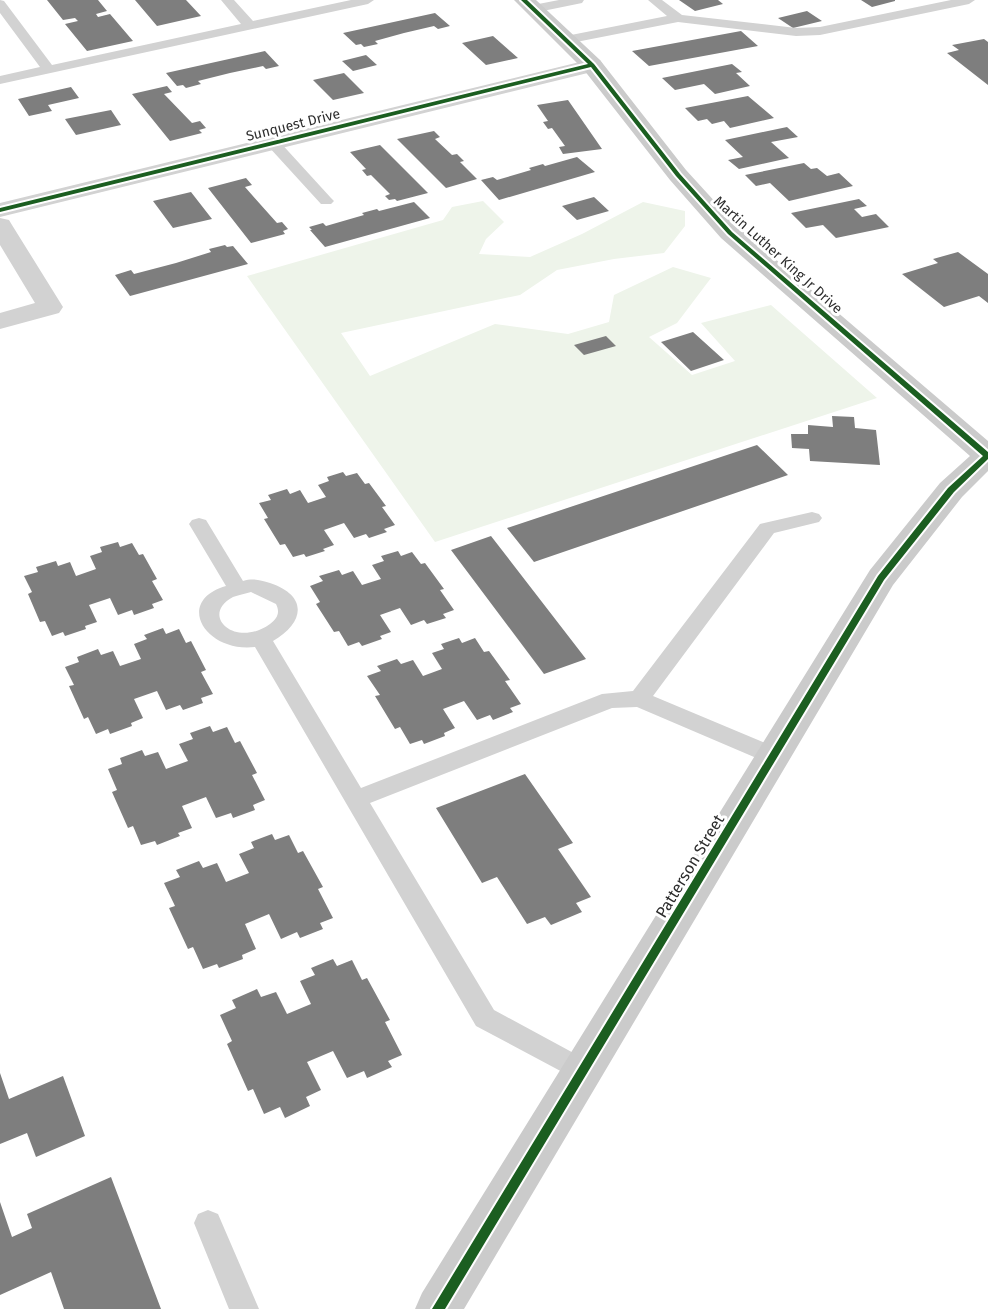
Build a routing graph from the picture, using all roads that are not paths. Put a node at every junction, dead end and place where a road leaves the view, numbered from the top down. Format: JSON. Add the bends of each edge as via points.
{"nodes":[{"id":1,"x":227,"y":0,"type":"edge"},
{"id":2,"x":368,"y":0,"type":"edge"},
{"id":3,"x":578,"y":0,"type":"edge"},
{"id":4,"x":654,"y":0,"type":"edge"},
{"id":5,"x":969,"y":0,"type":"edge"},
{"id":6,"x":0,"y":4,"type":"edge"},
{"id":7,"x":529,"y":5,"type":"edge"},
{"id":8,"x":678,"y":18,"type":"junction"},
{"id":9,"x":250,"y":26,"type":"junction"},
{"id":10,"x":566,"y":40,"type":"junction"},
{"id":11,"x":592,"y":65,"type":"junction"},
{"id":12,"x":49,"y":70,"type":"junction"},
{"id":13,"x":0,"y":80,"type":"edge"},
{"id":14,"x":273,"y":143,"type":"junction"},
{"id":15,"x":326,"y":201,"type":"dead end"},
{"id":16,"x":0,"y":210,"type":"edge"},
{"id":17,"x":0,"y":225,"type":"edge"},
{"id":18,"x":0,"y":321,"type":"edge"},
{"id":19,"x":988,"y":455,"type":"edge"},
{"id":20,"x":812,"y":518,"type":"dead end"},
{"id":21,"x":200,"y":524,"type":"dead end"},
{"id":22,"x":237,"y":588,"type":"junction"},
{"id":23,"x":261,"y":639,"type":"junction"},
{"id":24,"x":639,"y":699,"type":"junction"},
{"id":25,"x":774,"y":756,"type":"junction"},
{"id":26,"x":356,"y":799,"type":"junction"},
{"id":27,"x":583,"y":1071,"type":"junction"},
{"id":28,"x":208,"y":1223,"type":"dead end"},
{"id":29,"x":244,"y":1309,"type":"edge"},
{"id":30,"x":438,"y":1309,"type":"edge"}],
"edges":[{"from":1,"to":9,"type":"lane"},
{"from":2,"to":9,"type":"lane"},
{"from":3,"to":7,"type":"lane"},
{"from":4,"to":8,"type":"lane"},
{"from":5,"to":8,"type":"lane","via":[[804,32]]},
{"from":6,"to":12,"type":"lane"},
{"from":7,"to":10,"type":"street","name":"Martin Luther King Jr Drive"},
{"from":8,"to":10,"type":"lane"},
{"from":9,"to":12,"type":"lane"},
{"from":10,"to":11,"type":"street","name":"Martin Luther King Jr Drive"},
{"from":11,"to":14,"type":"street","name":"Sunquest Drive"},
{"from":11,"to":19,"type":"street","name":"Martin Luther King Jr Drive","via":[[684,182],[730,233]]},
{"from":12,"to":13,"type":"lane"},
{"from":14,"to":15,"type":"lane"},
{"from":14,"to":16,"type":"street","name":"Sunquest Drive"},
{"from":17,"to":18,"type":"street","via":[[50,307]]},
{"from":19,"to":25,"type":"street","name":"Patterson Street","via":[[951,490],[881,578]]},
{"from":20,"to":24,"type":"lane","via":[[766,528]]},
{"from":21,"to":22,"type":"lane"},
{"from":22,"to":23,"type":"lane","via":[[264,587],[284,598],[288,607],[282,626]]},
{"from":22,"to":23,"type":"lane","via":[[217,598],[210,607],[209,624],[224,637]]},
{"from":23,"to":26,"type":"lane"},
{"from":24,"to":25,"type":"lane"},
{"from":24,"to":26,"type":"lane","via":[[610,700]]},
{"from":25,"to":27,"type":"street","name":"Patterson Street"},
{"from":26,"to":27,"type":"lane","via":[[485,1018]]},
{"from":27,"to":30,"type":"street","name":"Patterson Street"},
{"from":28,"to":29,"type":"lane"}]}
